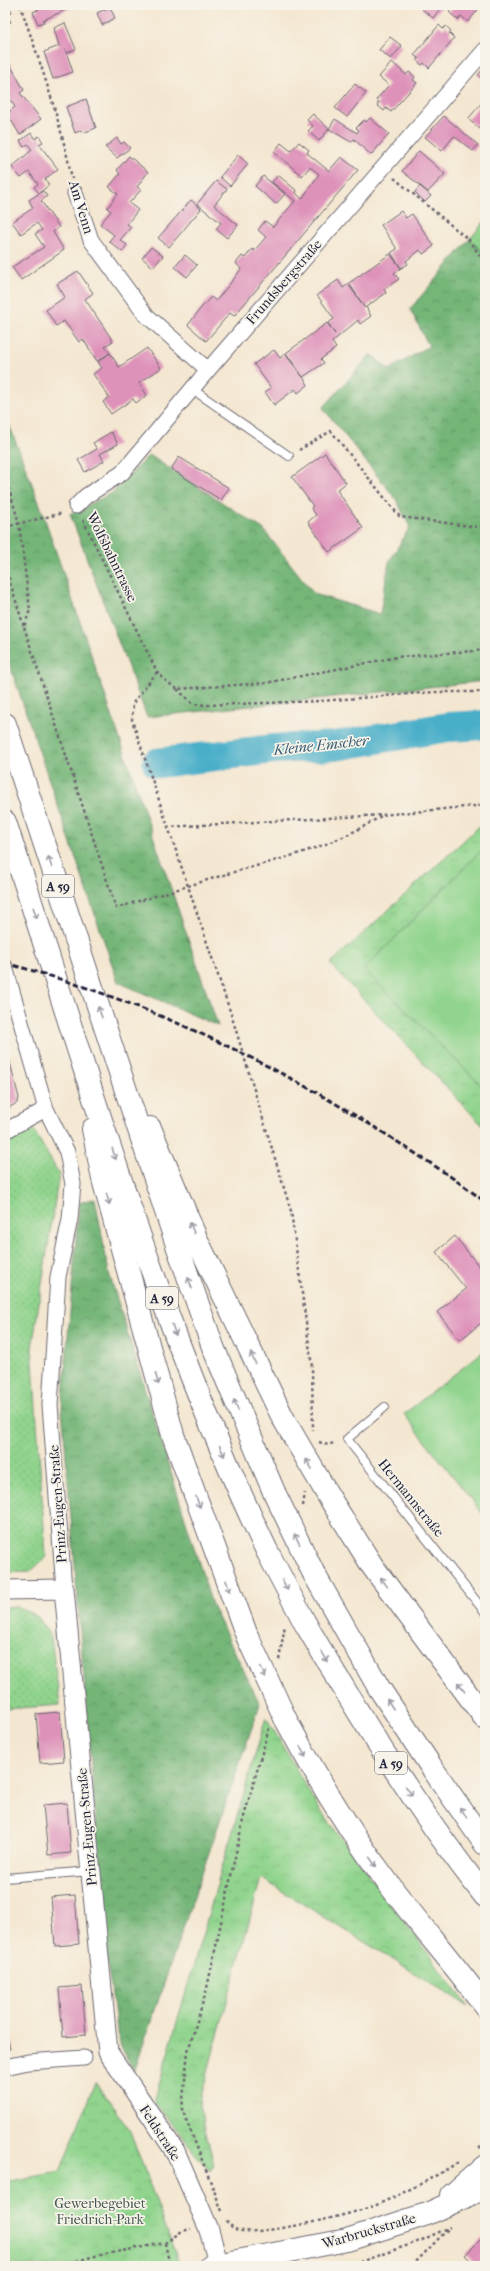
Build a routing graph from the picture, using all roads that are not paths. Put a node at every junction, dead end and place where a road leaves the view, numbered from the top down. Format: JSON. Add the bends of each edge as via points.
{"nodes":[{"id":1,"x":485,"y":50,"type":"edge"},
{"id":2,"x":75,"y":193,"type":"road end"},
{"id":3,"x":208,"y":370,"type":"junction"},
{"id":4,"x":192,"y":389,"type":"junction"},
{"id":5,"x":289,"y":456,"type":"road end"},
{"id":6,"x":76,"y":506,"type":"road end"},
{"id":7,"x":5,"y":724,"type":"edge"},
{"id":8,"x":5,"y":822,"type":"edge"},
{"id":9,"x":5,"y":967,"type":"edge"},
{"id":10,"x":8,"y":986,"type":"edge"},
{"id":11,"x":75,"y":1038,"type":"junction"},
{"id":12,"x":113,"y":1049,"type":"junction"},
{"id":13,"x":46,"y":1109,"type":"junction"},
{"id":14,"x":5,"y":1131,"type":"edge"},
{"id":15,"x":385,"y":1407,"type":"dead end"},
{"id":16,"x":64,"y":1589,"type":"junction"},
{"id":17,"x":5,"y":1590,"type":"edge"},
{"id":18,"x":485,"y":1612,"type":"edge"},
{"id":19,"x":485,"y":1718,"type":"edge"},
{"id":20,"x":485,"y":1844,"type":"edge"},
{"id":21,"x":91,"y":1871,"type":"junction"},
{"id":22,"x":5,"y":1878,"type":"edge"},
{"id":23,"x":485,"y":1896,"type":"edge"},
{"id":24,"x":466,"y":1980,"type":"junction"},
{"id":25,"x":485,"y":1997,"type":"edge"},
{"id":26,"x":485,"y":2006,"type":"edge"},
{"id":27,"x":108,"y":2052,"type":"joint"},
{"id":28,"x":84,"y":2058,"type":"dead end"},
{"id":29,"x":5,"y":2067,"type":"edge"},
{"id":30,"x":479,"y":2159,"type":"edge"},
{"id":31,"x":485,"y":2188,"type":"edge"},
{"id":32,"x":427,"y":2214,"type":"junction"},
{"id":33,"x":216,"y":2266,"type":"edge"}],
"edges":[{"from":1,"to":3,"type":"street","name":"Frundsbergstraße"},
{"from":2,"to":3,"type":"street","name":"Am Venn","via":[[91,240],[144,314]]},
{"from":3,"to":4,"type":"street","name":"Frundsbergstraße"},
{"from":4,"to":5,"type":"lane"},
{"from":4,"to":6,"type":"street","name":"Frundsbergstraße","via":[[122,473],[86,496]]},
{"from":12,"to":7,"type":"main road","number":"A 59","one_way":true},
{"from":8,"to":11,"type":"main road","number":"A 59","one_way":true},
{"from":9,"to":10,"type":"street","name":"Prinz-Eugen-Straße"},
{"from":10,"to":13,"type":"street","name":"Prinz-Eugen-Straße"},
{"from":11,"to":23,"type":"main road","number":"A 59","one_way":true,"bridge":true,"via":[[184,1359],[215,1436],[267,1551],[352,1703],[402,1780]]},
{"from":11,"to":24,"type":"main road","one_way":true,"bridge":true,"via":[[103,1179],[173,1435],[248,1636],[307,1760],[357,1840],[391,1888]]},
{"from":19,"to":12,"type":"main road","one_way":true,"bridge":true,"via":[[378,1573],[329,1497],[283,1418],[196,1238],[164,1158]]},
{"from":20,"to":12,"type":"main road","number":"A 59","one_way":true,"bridge":true,"via":[[379,1688],[314,1574],[274,1492],[211,1340],[148,1162]]},
{"from":13,"to":14,"type":"street"},
{"from":13,"to":16,"type":"street","name":"Prinz-Eugen-Straße","via":[[67,1152],[73,1184],[70,1220],[58,1277],[50,1405]]},
{"from":15,"to":18,"type":"lane","name":"Hermannstraße","via":[[347,1439]]},
{"from":16,"to":17,"type":"street"},
{"from":16,"to":21,"type":"street","name":"Prinz-Eugen-Straße"},
{"from":21,"to":22,"type":"lane"},
{"from":21,"to":27,"type":"street","name":"Prinz-Eugen-Straße"},
{"from":24,"to":25,"type":"main road"},
{"from":24,"to":26,"type":"main road"},
{"from":27,"to":33,"type":"street","name":"Feldstraße","via":[[175,2152],[208,2227]]},
{"from":28,"to":29,"type":"street","via":[[28,2062]]},
{"from":30,"to":32,"type":"main road","name":"Warbruckstraße"},
{"from":31,"to":32,"type":"main road","name":"Warbruckstraße"},
{"from":32,"to":33,"type":"main road","name":"Warbruckstraße","via":[[347,2240]]}]}
